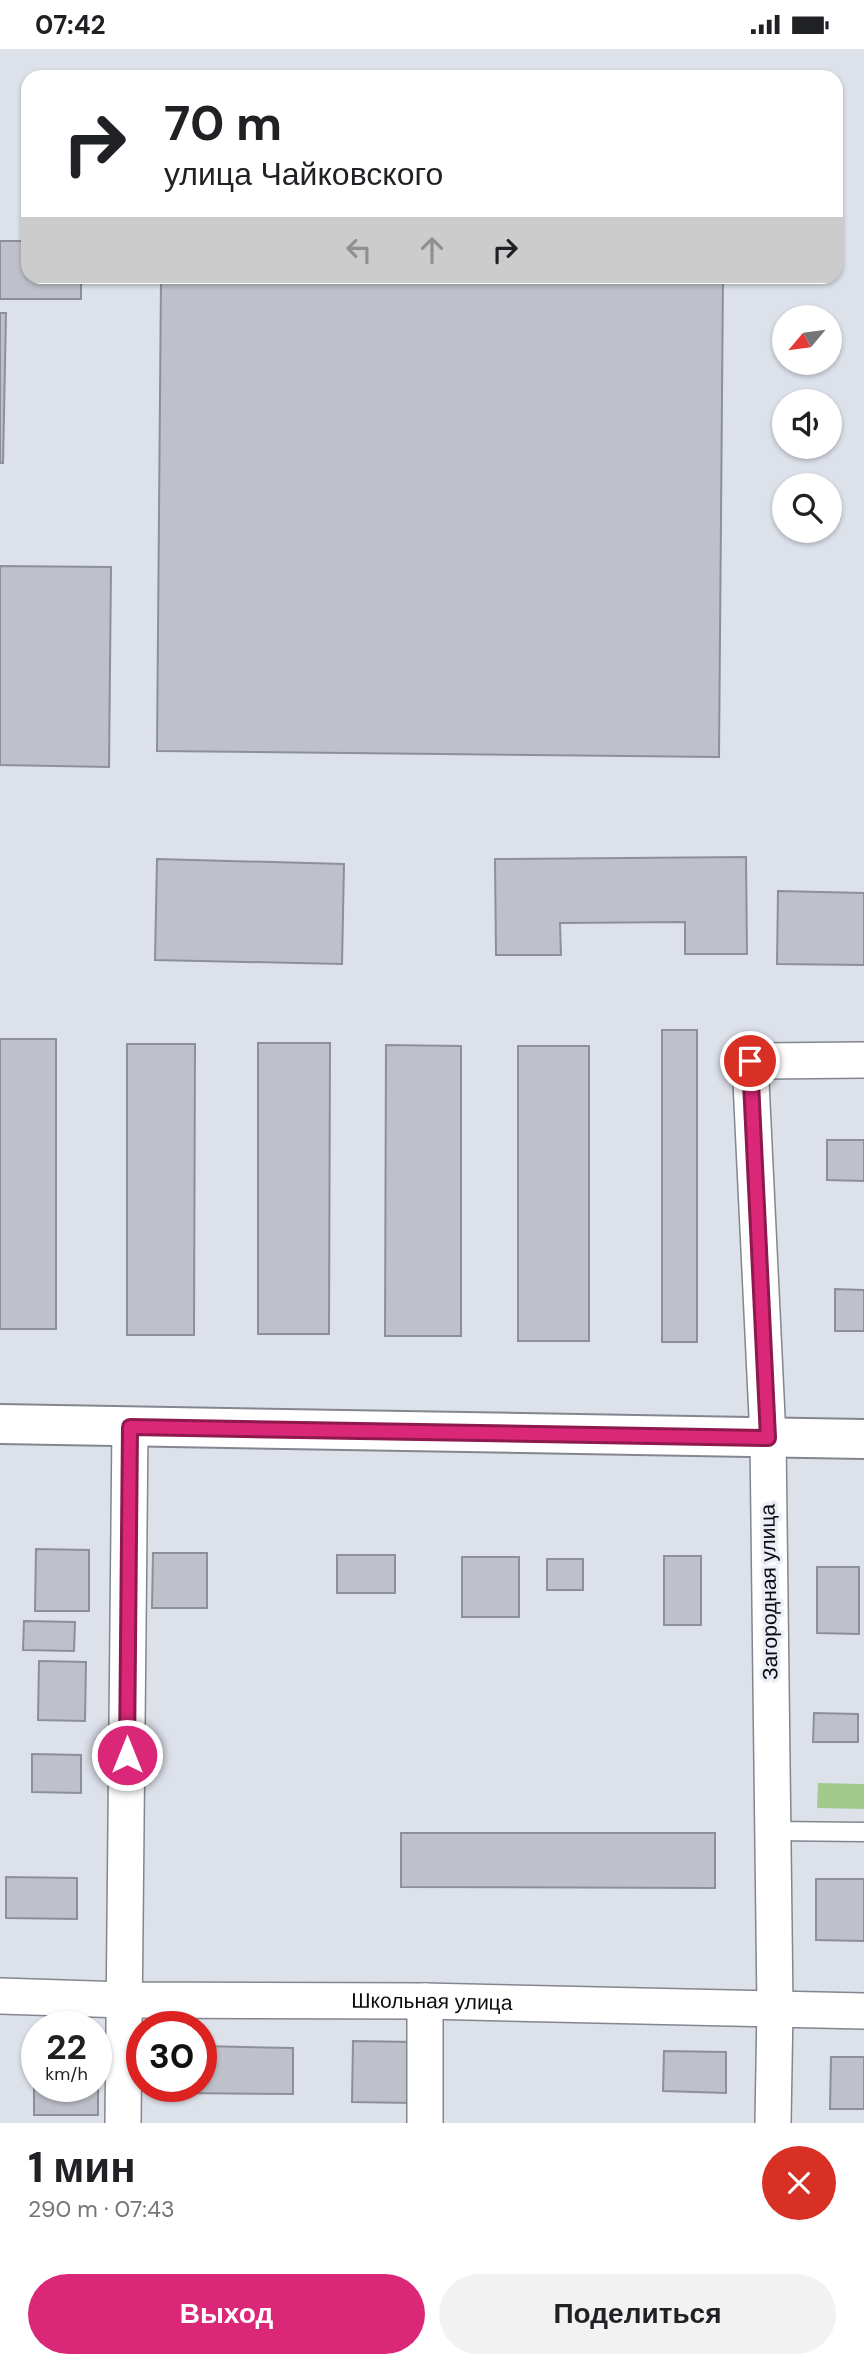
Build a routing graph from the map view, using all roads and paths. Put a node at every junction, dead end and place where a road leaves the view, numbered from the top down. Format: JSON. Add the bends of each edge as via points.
{"nodes":[{"id":1,"x":864,"y":1060,"type":"edge"},
{"id":2,"x":0,"y":1424,"type":"edge"},
{"id":3,"x":130,"y":1427,"type":"junction"},
{"id":4,"x":768,"y":1438,"type":"junction"},
{"id":5,"x":864,"y":1439,"type":"edge"},
{"id":6,"x":772,"y":1831,"type":"junction"},
{"id":7,"x":864,"y":1832,"type":"edge"},
{"id":8,"x":0,"y":1996,"type":"edge"},
{"id":9,"x":125,"y":2000,"type":"junction"},
{"id":10,"x":425,"y":2001,"type":"junction"},
{"id":11,"x":775,"y":2008,"type":"junction"},
{"id":12,"x":864,"y":2011,"type":"edge"},
{"id":13,"x":123,"y":2123,"type":"edge"},
{"id":14,"x":425,"y":2123,"type":"edge"},
{"id":15,"x":773,"y":2123,"type":"edge"}],
"edges":[{"from":1,"to":4,"type":"street","name":"Загородная улица","via":[[750,1061]]},
{"from":2,"to":3,"type":"street"},
{"from":3,"to":4,"type":"street"},
{"from":3,"to":9,"type":"street"},
{"from":4,"to":5,"type":"street"},
{"from":4,"to":6,"type":"street","name":"Загородная улица"},
{"from":6,"to":7,"type":"lane"},
{"from":6,"to":11,"type":"street","name":"Загородная улица"},
{"from":8,"to":9,"type":"street","name":"Школьная улица"},
{"from":9,"to":10,"type":"street","name":"Школьная улица"},
{"from":9,"to":13,"type":"street"},
{"from":10,"to":11,"type":"street","name":"Школьная улица"},
{"from":10,"to":14,"type":"street"},
{"from":11,"to":12,"type":"street","name":"Школьная улица"},
{"from":11,"to":15,"type":"street","name":"Загородная улица"}]}
